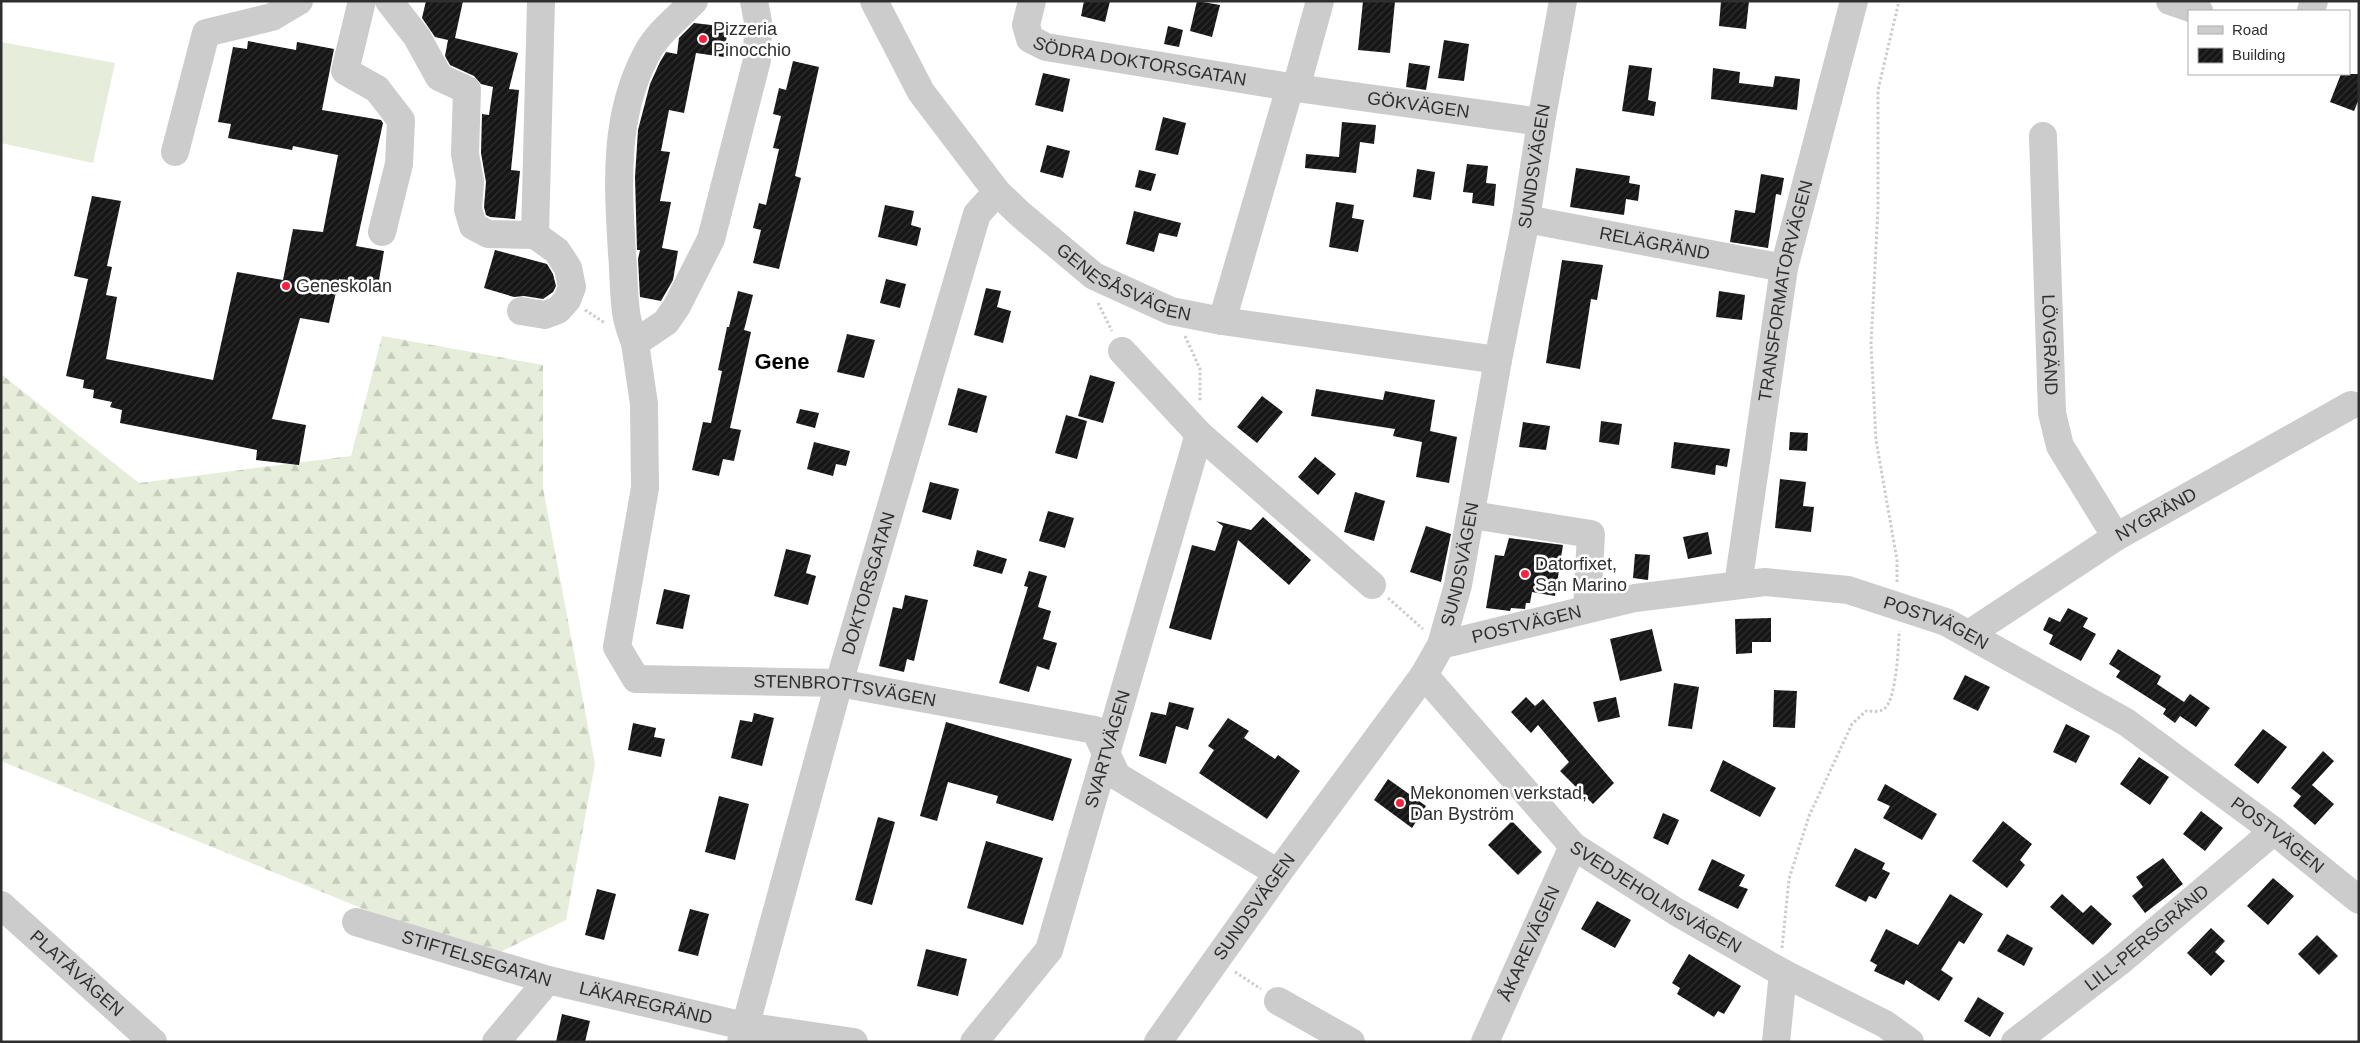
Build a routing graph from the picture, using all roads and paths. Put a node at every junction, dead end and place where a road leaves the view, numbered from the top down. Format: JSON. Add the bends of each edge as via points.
{"nodes":[{"id":1,"x":299,"y":1,"type":"edge"},
{"id":2,"x":362,"y":1,"type":"edge"},
{"id":3,"x":389,"y":1,"type":"edge"},
{"id":4,"x":541,"y":1,"type":"edge"},
{"id":5,"x":694,"y":1,"type":"edge"},
{"id":6,"x":754,"y":1,"type":"edge"},
{"id":7,"x":874,"y":1,"type":"edge"},
{"id":8,"x":1032,"y":1,"type":"edge"},
{"id":9,"x":1320,"y":1,"type":"edge"},
{"id":10,"x":1563,"y":1,"type":"edge"},
{"id":11,"x":1854,"y":1,"type":"edge"},
{"id":12,"x":1899,"y":1,"type":"edge"},
{"id":13,"x":2170,"y":1,"type":"edge"},
{"id":14,"x":2196,"y":10,"type":"edge"},
{"id":15,"x":1293,"y":87,"type":"junction"},
{"id":16,"x":1541,"y":122,"type":"junction"},
{"id":17,"x":2043,"y":136,"type":"dead end"},
{"id":18,"x":175,"y":152,"type":"dead end"},
{"id":19,"x":998,"y":192,"type":"junction"},
{"id":20,"x":1526,"y":219,"type":"junction"},
{"id":21,"x":382,"y":232,"type":"dead end"},
{"id":22,"x":535,"y":236,"type":"junction"},
{"id":23,"x":1784,"y":268,"type":"junction"},
{"id":24,"x":1094,"y":276,"type":"junction"},
{"id":25,"x":567,"y":300,"type":"junction"},
{"id":26,"x":521,"y":311,"type":"dead end"},
{"id":27,"x":1171,"y":311,"type":"junction"},
{"id":28,"x":1222,"y":321,"type":"junction"},
{"id":29,"x":635,"y":344,"type":"junction"},
{"id":30,"x":1122,"y":351,"type":"joint"},
{"id":31,"x":1498,"y":360,"type":"junction"},
{"id":32,"x":2351,"y":405,"type":"dead end"},
{"id":33,"x":1199,"y":434,"type":"junction"},
{"id":34,"x":1472,"y":515,"type":"junction"},
{"id":35,"x":2116,"y":537,"type":"junction"},
{"id":36,"x":1372,"y":585,"type":"joint"},
{"id":37,"x":1738,"y":585,"type":"junction"},
{"id":38,"x":1898,"y":607,"type":"junction"},
{"id":39,"x":1586,"y":609,"type":"junction"},
{"id":40,"x":1969,"y":634,"type":"junction"},
{"id":41,"x":1441,"y":645,"type":"junction"},
{"id":42,"x":1424,"y":675,"type":"junction"},
{"id":43,"x":839,"y":683,"type":"junction"},
{"id":44,"x":1107,"y":751,"type":"junction"},
{"id":45,"x":2274,"y":831,"type":"junction"},
{"id":46,"x":1573,"y":846,"type":"junction"},
{"id":47,"x":1278,"y":873,"type":"junction"},
{"id":48,"x":2359,"y":900,"type":"edge"},
{"id":49,"x":1,"y":905,"type":"edge"},
{"id":50,"x":356,"y":922,"type":"dead end"},
{"id":51,"x":1217,"y":960,"type":"junction"},
{"id":52,"x":1782,"y":972,"type":"junction"},
{"id":53,"x":548,"y":980,"type":"junction"},
{"id":54,"x":1278,"y":1001,"type":"joint"},
{"id":55,"x":742,"y":1034,"type":"edge"},
{"id":56,"x":153,"y":1042,"type":"edge"},
{"id":57,"x":496,"y":1042,"type":"edge"},
{"id":58,"x":854,"y":1042,"type":"edge"},
{"id":59,"x":974,"y":1042,"type":"edge"},
{"id":60,"x":1158,"y":1042,"type":"edge"},
{"id":61,"x":1351,"y":1042,"type":"edge"},
{"id":62,"x":1485,"y":1042,"type":"edge"},
{"id":63,"x":1776,"y":1042,"type":"edge"},
{"id":64,"x":1910,"y":1042,"type":"edge"},
{"id":65,"x":2015,"y":1042,"type":"edge"}],
"edges":[{"from":1,"to":18,"type":"street","via":[[272,17],[206,34]]},
{"from":2,"to":21,"type":"street","via":[[344,71],[377,89],[401,120],[399,164]]},
{"from":3,"to":22,"type":"street","via":[[417,37],[439,77],[467,90],[465,154],[470,181],[468,209],[473,226],[488,234]]},
{"from":4,"to":22,"type":"street"},
{"from":5,"to":29,"type":"street","via":[[646,54],[629,96],[622,130],[619,209],[627,318]]},
{"from":6,"to":29,"type":"street","via":[[758,22],[757,60],[711,239],[666,322]]},
{"from":7,"to":19,"type":"street","name":"GENESÅSVÄGEN","via":[[921,92]]},
{"from":8,"to":15,"type":"street","name":"SÖDRA DOKTORSGATAN","via":[[1026,25],[1030,39],[1046,47]]},
{"from":9,"to":15,"type":"street"},
{"from":10,"to":16,"type":"street","name":"SUNDSVÄGEN"},
{"from":11,"to":23,"type":"street","name":"TRANSFORMATORVÄGEN"},
{"from":12,"to":38,"type":"path","via":[[1878,90],[1878,209],[1871,344],[1876,440],[1897,560]]},
{"from":13,"to":14,"type":"street"},
{"from":15,"to":16,"type":"street","name":"GÖKVÄGEN"},
{"from":15,"to":28,"type":"street"},
{"from":16,"to":20,"type":"street","name":"SUNDSVÄGEN"},
{"from":17,"to":35,"type":"street","name":"LÖVGRÄND","via":[[2052,413],[2060,446]]},
{"from":19,"to":24,"type":"street","name":"GENESÅSVÄGEN"},
{"from":19,"to":43,"type":"street","name":"DOKTORSGATAN","via":[[977,214]]},
{"from":20,"to":23,"type":"street","name":"RELÄGRÄND"},
{"from":20,"to":31,"type":"street","name":"SUNDSVÄGEN"},
{"from":22,"to":25,"type":"street","via":[[557,251],[568,268],[572,287]]},
{"from":23,"to":37,"type":"street","name":"TRANSFORMATORVÄGEN"},
{"from":24,"to":27,"type":"street","name":"GENESÅSVÄGEN"},
{"from":24,"to":30,"type":"path","via":[[1097,301]]},
{"from":25,"to":26,"type":"street","via":[[558,310],[545,315]]},
{"from":25,"to":29,"type":"path"},
{"from":27,"to":28,"type":"street","name":"GENESÅSVÄGEN"},
{"from":27,"to":33,"type":"path","via":[[1200,368]]},
{"from":28,"to":31,"type":"street","name":"GENESÅSVÄGEN"},
{"from":29,"to":43,"type":"street","name":"STENBROTTSVÄGEN","via":[[644,404],[645,488],[617,647],[636,679]]},
{"from":30,"to":33,"type":"street"},
{"from":31,"to":34,"type":"street","name":"SUNDSVÄGEN"},
{"from":32,"to":35,"type":"street","name":"NYGRÄND"},
{"from":33,"to":36,"type":"street"},
{"from":33,"to":44,"type":"street","name":"SVARTVÄGEN"},
{"from":34,"to":39,"type":"street","via":[[1590,534]]},
{"from":34,"to":41,"type":"street","name":"SUNDSVÄGEN","via":[[1458,585]]},
{"from":35,"to":40,"type":"street","name":"NYGRÄND"},
{"from":36,"to":41,"type":"path"},
{"from":37,"to":38,"type":"street","name":"POSTVÄGEN","via":[[1765,582],[1848,590]]},
{"from":37,"to":39,"type":"street","name":"POSTVÄGEN","via":[[1635,598]]},
{"from":38,"to":40,"type":"street","name":"POSTVÄGEN","via":[[1940,620]]},
{"from":38,"to":52,"type":"path","via":[[1899,648],[1890,701],[1885,709],[1866,711],[1852,724],[1809,816],[1789,879]]},
{"from":39,"to":41,"type":"street","name":"POSTVÄGEN"},
{"from":40,"to":45,"type":"street","name":"POSTVÄGEN","via":[[2126,722]]},
{"from":41,"to":42,"type":"street","name":"SUNDSVÄGEN"},
{"from":42,"to":46,"type":"street","name":"SVEDJEHOLMSVÄGEN"},
{"from":42,"to":47,"type":"street","name":"SUNDSVÄGEN"},
{"from":43,"to":44,"type":"street","name":"STENBROTTSVÄGEN","via":[[1095,730]]},
{"from":43,"to":55,"type":"street","name":"DOKTORSGATAN"},
{"from":44,"to":47,"type":"street","name":"STENBROTTSVÄGEN","via":[[1117,776]]},
{"from":44,"to":59,"type":"street","name":"SVARTVÄGEN","via":[[1049,950]]},
{"from":45,"to":48,"type":"street","name":"POSTVÄGEN"},
{"from":45,"to":65,"type":"street","name":"LILL-PERSGRÄND","via":[[2118,963]]},
{"from":46,"to":52,"type":"street","name":"SVEDJEHOLMSVÄGEN","via":[[1675,911]]},
{"from":46,"to":62,"type":"street","name":"ÅKAREVÄGEN"},
{"from":47,"to":51,"type":"street","name":"SUNDSVÄGEN"},
{"from":49,"to":56,"type":"street","name":"PLATÅVÄGEN"},
{"from":50,"to":53,"type":"street","name":"STIFTELSEGATAN"},
{"from":51,"to":54,"type":"path"},
{"from":51,"to":60,"type":"street","name":"SUNDSVÄGEN"},
{"from":52,"to":63,"type":"street"},
{"from":52,"to":64,"type":"street","name":"SVEDJEHOLMSVÄGEN","via":[[1884,1024]]},
{"from":53,"to":55,"type":"street","name":"LÄKAREGRÄND"},
{"from":53,"to":57,"type":"street","name":"STIFTELSEGATAN"},
{"from":54,"to":61,"type":"street"},
{"from":55,"to":58,"type":"street"}]}
